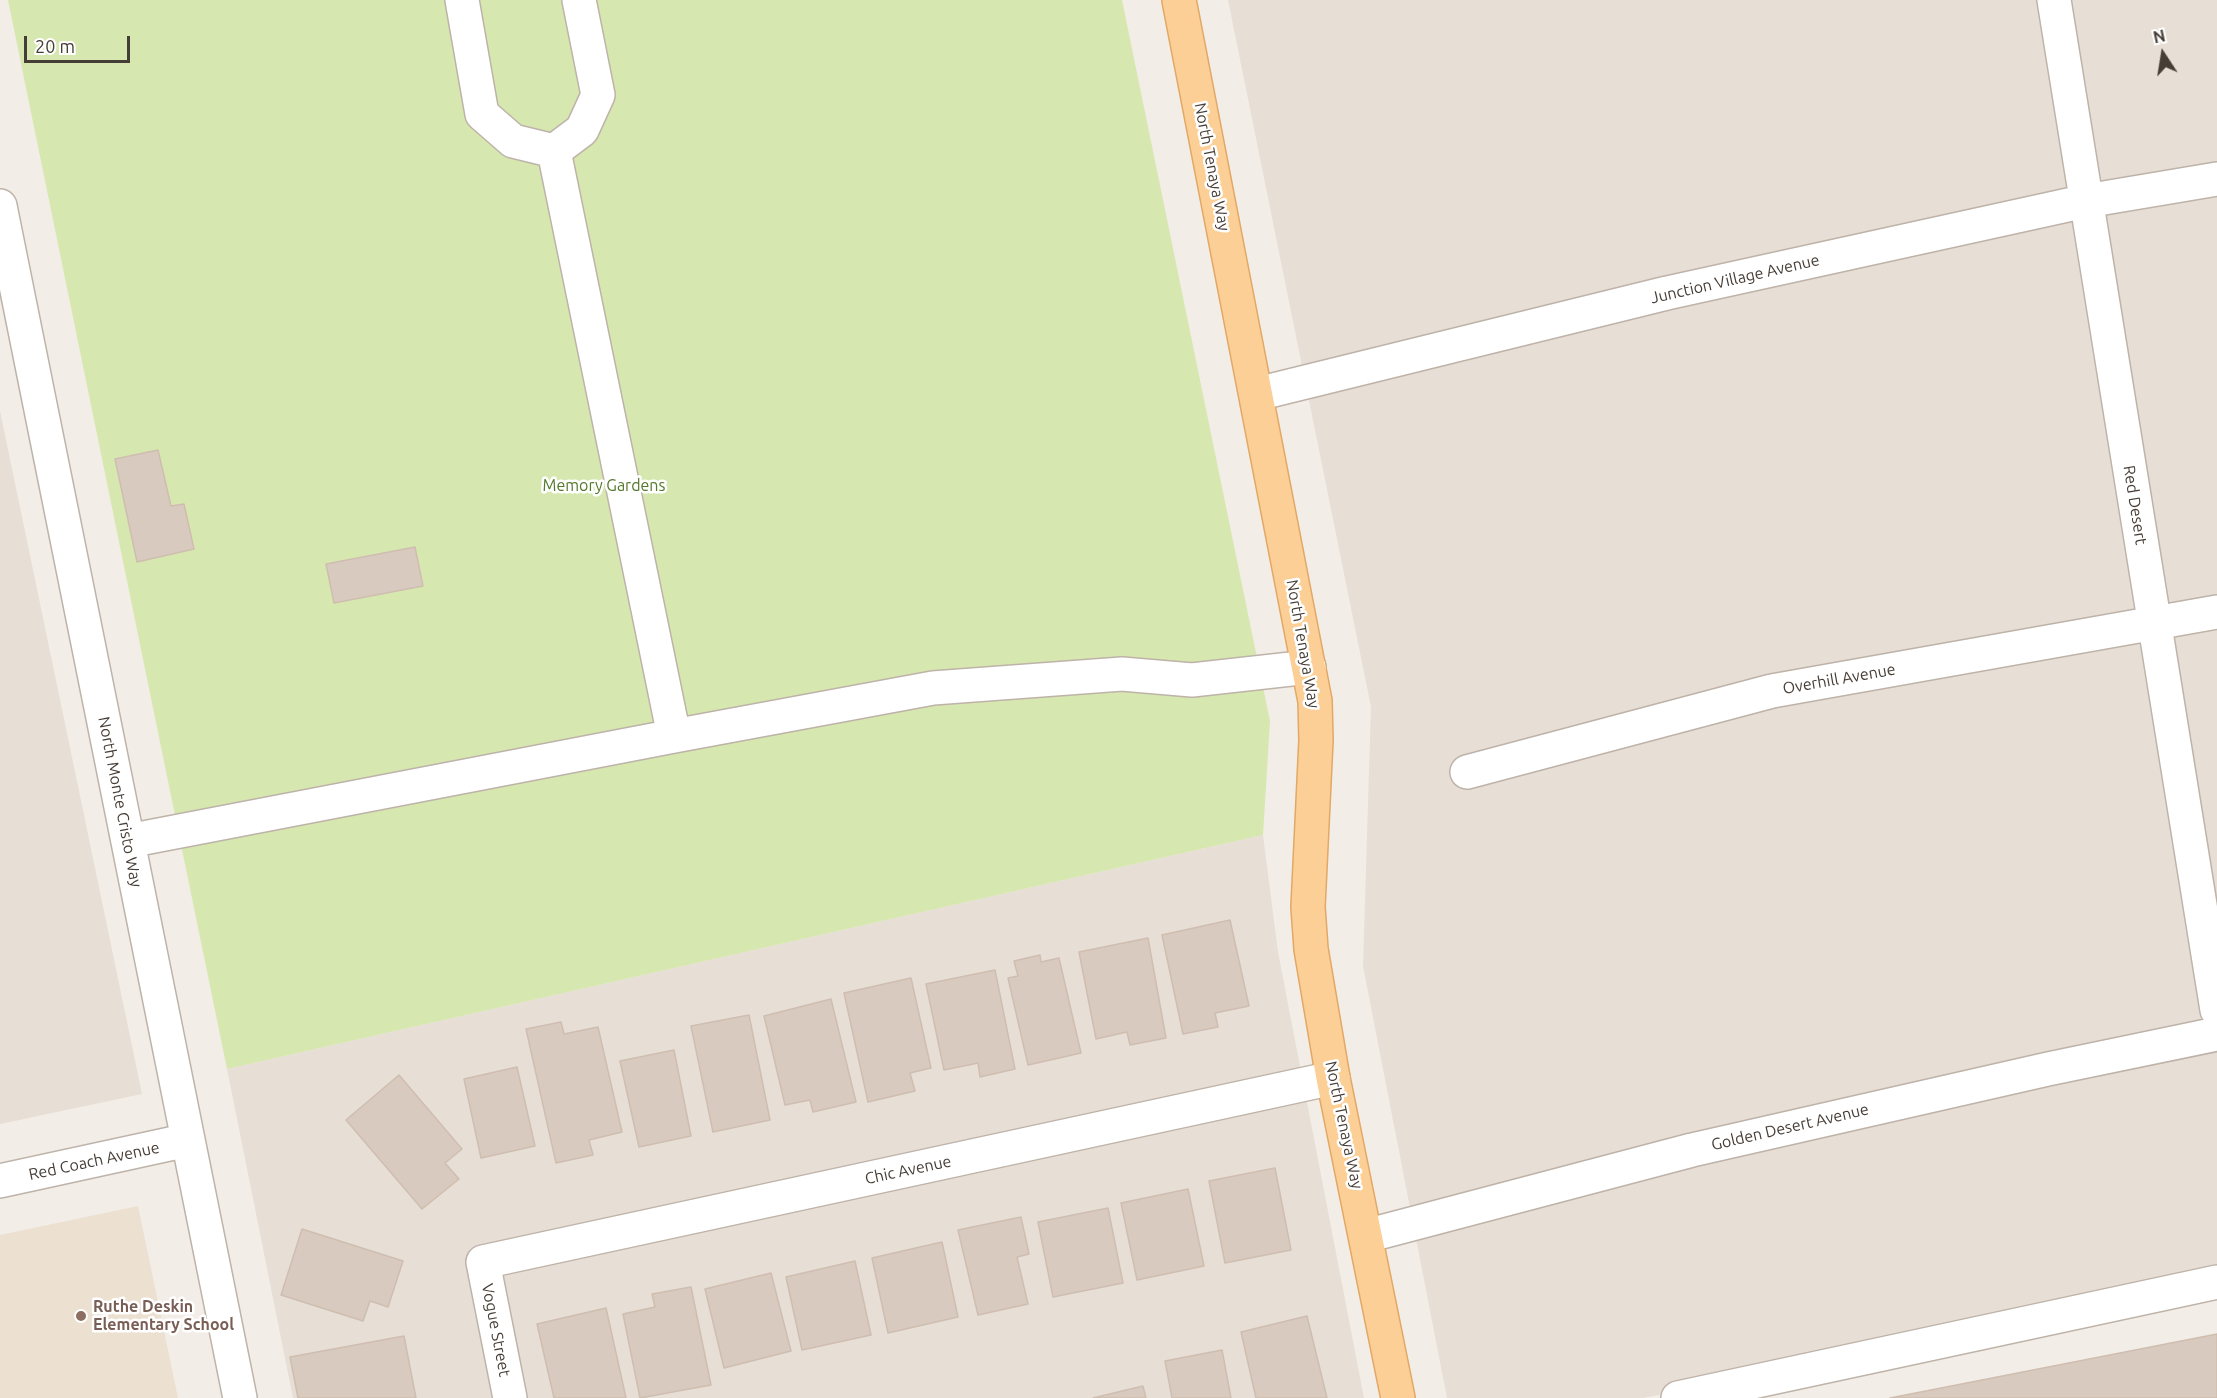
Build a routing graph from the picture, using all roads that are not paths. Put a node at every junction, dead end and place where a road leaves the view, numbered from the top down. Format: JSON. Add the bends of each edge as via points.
{"nodes":[{"id":1,"x":462,"y":0,"type":"edge"},
{"id":2,"x":579,"y":0,"type":"edge"},
{"id":3,"x":1179,"y":0,"type":"edge"},
{"id":4,"x":2054,"y":0,"type":"edge"},
{"id":5,"x":554,"y":151,"type":"junction"},
{"id":6,"x":2217,"y":178,"type":"edge"},
{"id":7,"x":2086,"y":201,"type":"junction"},
{"id":8,"x":0,"y":206,"type":"edge"},
{"id":9,"x":1257,"y":394,"type":"junction"},
{"id":10,"x":2217,"y":612,"type":"edge"},
{"id":11,"x":2154,"y":623,"type":"junction"},
{"id":12,"x":1309,"y":667,"type":"junction"},
{"id":13,"x":674,"y":736,"type":"junction"},
{"id":14,"x":1467,"y":771,"type":"dead end"},
{"id":15,"x":128,"y":841,"type":"junction"},
{"id":16,"x":2217,"y":1010,"type":"edge"},
{"id":17,"x":2217,"y":1034,"type":"edge"},
{"id":18,"x":1333,"y":1078,"type":"junction"},
{"id":19,"x":189,"y":1140,"type":"junction"},
{"id":20,"x":0,"y":1181,"type":"edge"},
{"id":21,"x":1366,"y":1236,"type":"junction"},
{"id":22,"x":483,"y":1262,"type":"joint"},
{"id":23,"x":2217,"y":1282,"type":"edge"},
{"id":24,"x":240,"y":1398,"type":"edge"},
{"id":25,"x":510,"y":1398,"type":"edge"},
{"id":26,"x":1398,"y":1398,"type":"edge"},
{"id":27,"x":1678,"y":1398,"type":"edge"}],
"edges":[{"from":1,"to":5,"type":"street","via":[[482,114],[513,141]]},
{"from":2,"to":5,"type":"street","via":[[598,95],[582,130]]},
{"from":3,"to":9,"type":"main road","name":"North Tenaya Way"},
{"from":4,"to":7,"type":"street","name":"Red Desert"},
{"from":5,"to":13,"type":"street"},
{"from":6,"to":7,"type":"street","name":"Junction Village Avenue"},
{"from":7,"to":9,"type":"street","name":"Junction Village Avenue","via":[[1667,293]]},
{"from":7,"to":11,"type":"street","name":"Red Desert"},
{"from":8,"to":15,"type":"street","name":"North Monte Cristo Way"},
{"from":9,"to":12,"type":"main road","name":"North Tenaya Way"},
{"from":10,"to":11,"type":"street","name":"Overhill Avenue"},
{"from":11,"to":14,"type":"street","name":"Overhill Avenue","via":[[1772,691]]},
{"from":11,"to":16,"type":"street","name":"Red Desert"},
{"from":12,"to":13,"type":"street","via":[[1192,680],[1122,674],[933,688]]},
{"from":12,"to":18,"type":"main road","name":"North Tenaya Way","via":[[1316,740],[1309,928]]},
{"from":13,"to":15,"type":"street"},
{"from":15,"to":19,"type":"street","name":"North Monte Cristo Way"},
{"from":17,"to":21,"type":"street","name":"Golden Desert Avenue","via":[[1692,1150]]},
{"from":18,"to":21,"type":"main road","name":"North Tenaya Way"},
{"from":18,"to":22,"type":"street","name":"Chic Avenue"},
{"from":19,"to":20,"type":"street","name":"Red Coach Avenue"},
{"from":19,"to":24,"type":"street","name":"North Monte Cristo Way"},
{"from":21,"to":26,"type":"main road","name":"North Tenaya Way"},
{"from":22,"to":25,"type":"street","name":"Vogue Street"},
{"from":23,"to":27,"type":"street"}]}
